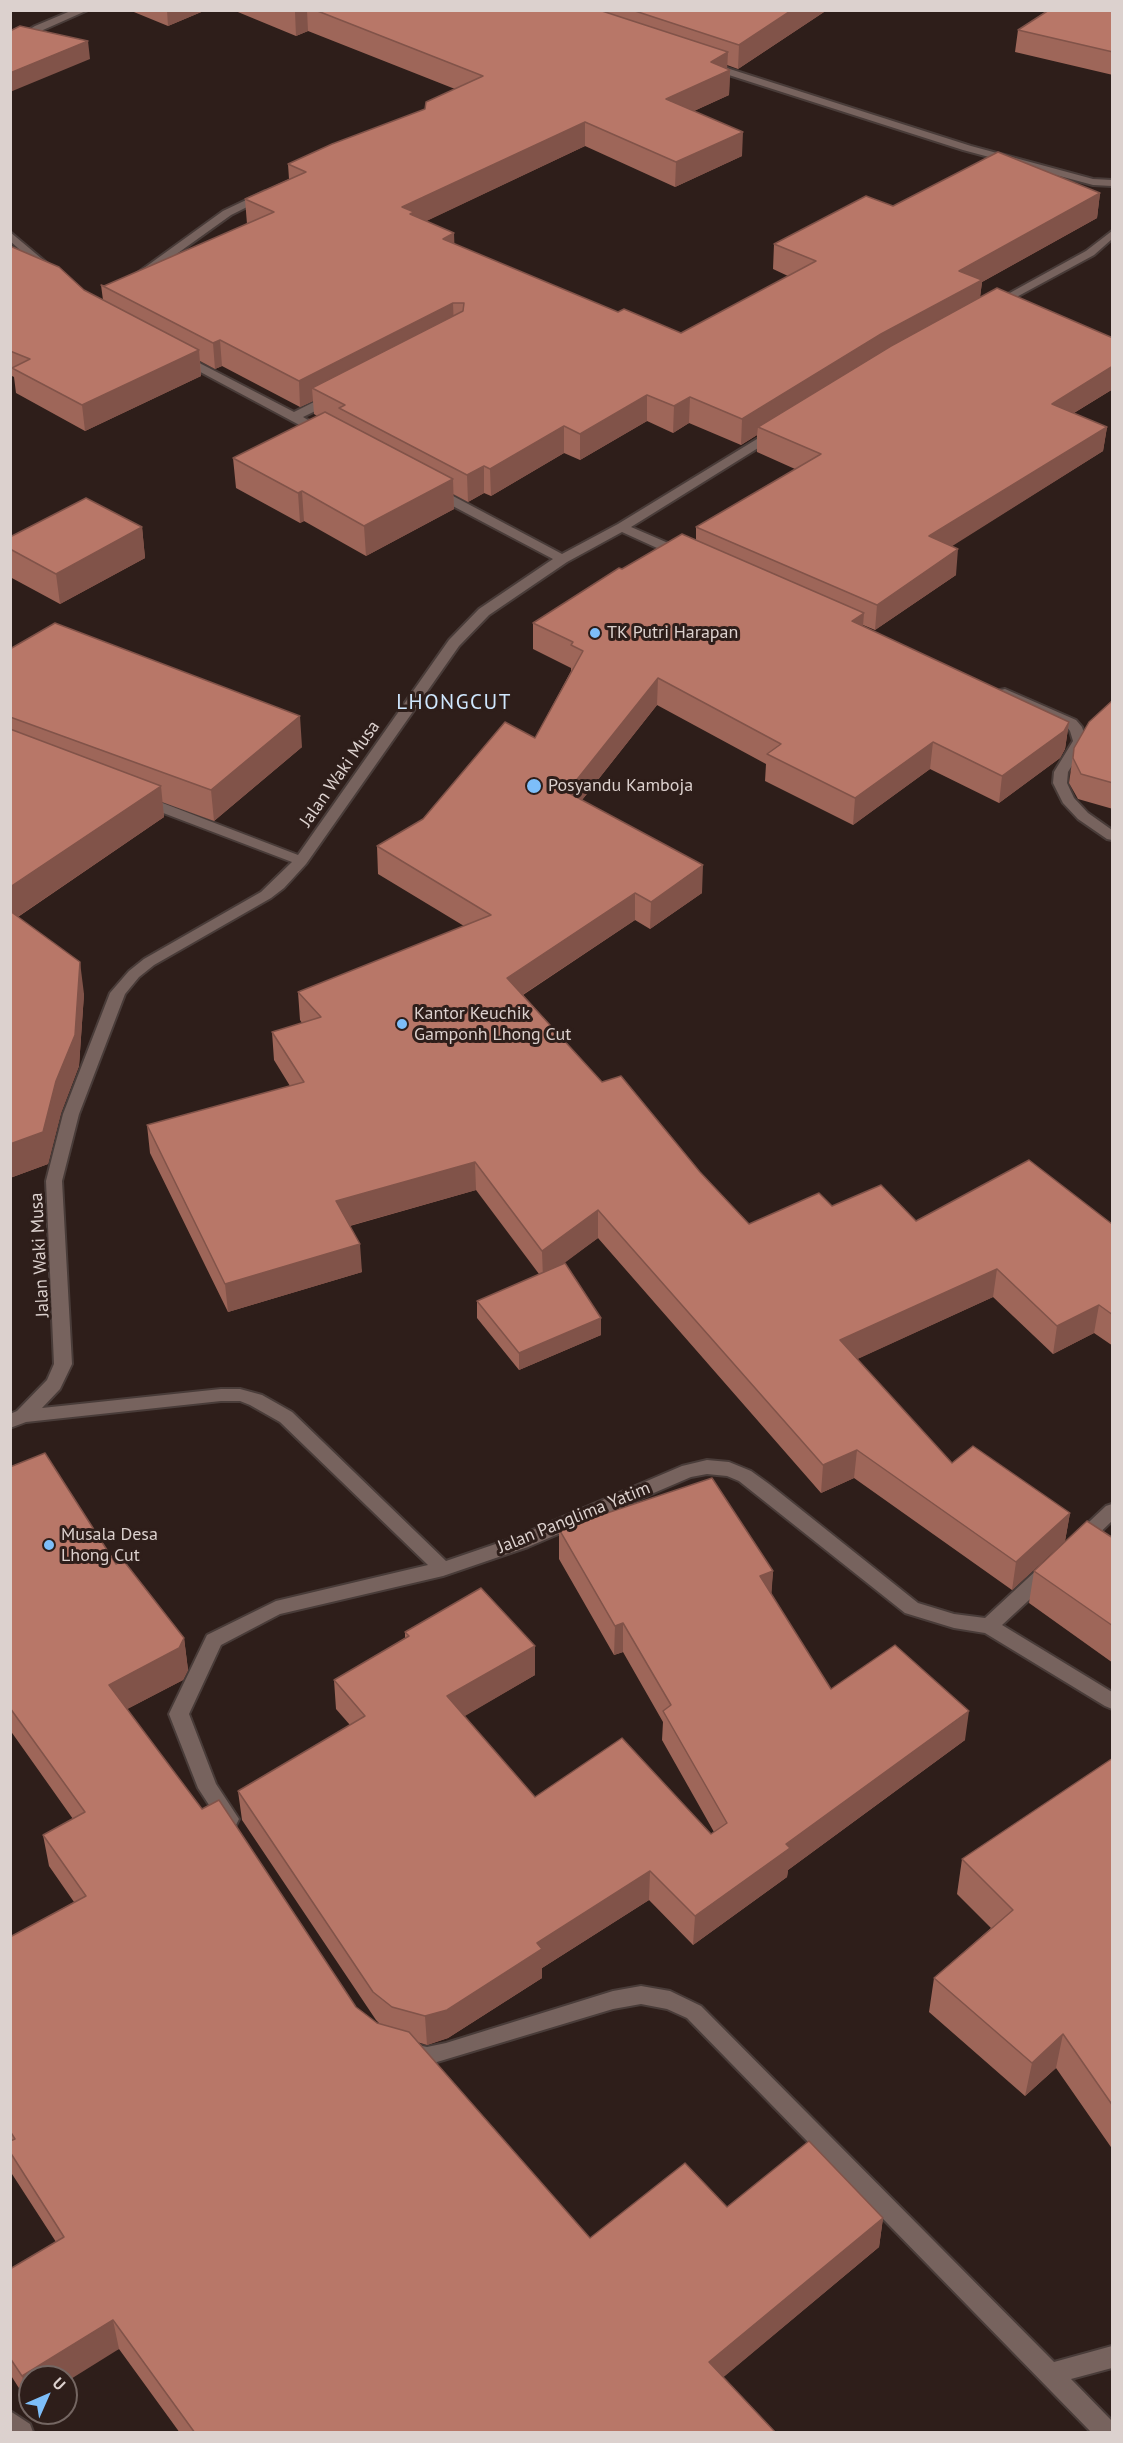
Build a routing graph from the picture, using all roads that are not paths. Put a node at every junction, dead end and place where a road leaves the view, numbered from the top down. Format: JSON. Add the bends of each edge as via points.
{"nodes":[{"id":1,"x":83,"y":10,"type":"edge"},
{"id":2,"x":39,"y":28,"type":"junction"},
{"id":3,"x":19,"y":30,"type":"edge"},
{"id":4,"x":10,"y":46,"type":"edge"},
{"id":5,"x":699,"y":62,"type":"edge"},
{"id":6,"x":1113,"y":183,"type":"edge"},
{"id":7,"x":281,"y":187,"type":"edge"},
{"id":8,"x":1113,"y":234,"type":"edge"},
{"id":9,"x":10,"y":235,"type":"edge"},
{"id":10,"x":61,"y":281,"type":"edge"},
{"id":11,"x":129,"y":284,"type":"edge"},
{"id":12,"x":977,"y":315,"type":"edge"},
{"id":13,"x":173,"y":353,"type":"edge"},
{"id":14,"x":346,"y":391,"type":"edge"},
{"id":15,"x":294,"y":417,"type":"junction"},
{"id":16,"x":783,"y":427,"type":"edge"},
{"id":17,"x":335,"y":439,"type":"edge"},
{"id":18,"x":418,"y":483,"type":"edge"},
{"id":19,"x":621,"y":527,"type":"junction"},
{"id":20,"x":562,"y":559,"type":"junction"},
{"id":21,"x":698,"y":561,"type":"edge"},
{"id":22,"x":992,"y":688,"type":"edge"},
{"id":23,"x":123,"y":793,"type":"edge"},
{"id":24,"x":1113,"y":836,"type":"edge"},
{"id":25,"x":301,"y":861,"type":"junction"},
{"id":26,"x":17,"y":1419,"type":"edge"},
{"id":27,"x":1113,"y":1511,"type":"edge"},
{"id":28,"x":443,"y":1569,"type":"junction"},
{"id":29,"x":989,"y":1626,"type":"junction"},
{"id":30,"x":1113,"y":1701,"type":"edge"},
{"id":31,"x":241,"y":1836,"type":"edge"},
{"id":32,"x":387,"y":2044,"type":"edge"},
{"id":33,"x":1113,"y":2357,"type":"edge"},
{"id":34,"x":1050,"y":2374,"type":"junction"},
{"id":35,"x":10,"y":2422,"type":"edge"},
{"id":36,"x":22,"y":2433,"type":"edge"},
{"id":37,"x":1107,"y":2433,"type":"edge"}],
"edges":[{"from":1,"to":2,"type":"street"},
{"from":2,"to":3,"type":"street"},
{"from":2,"to":4,"type":"street"},
{"from":5,"to":6,"type":"street","via":[[967,148],[1094,182]]},
{"from":7,"to":11,"type":"street","via":[[227,213]]},
{"from":8,"to":12,"type":"street","via":[[1090,253]]},
{"from":9,"to":10,"type":"street"},
{"from":13,"to":15,"type":"street"},
{"from":14,"to":15,"type":"street"},
{"from":15,"to":17,"type":"street"},
{"from":16,"to":19,"type":"street","name":"Jalan Waki Musa"},
{"from":18,"to":20,"type":"street"},
{"from":19,"to":20,"type":"street","name":"Jalan Waki Musa"},
{"from":19,"to":21,"type":"street"},
{"from":20,"to":25,"type":"street","name":"Jalan Waki Musa","via":[[484,612],[453,643]]},
{"from":22,"to":24,"type":"street","via":[[1077,729],[1080,741],[1061,772],[1060,783],[1068,800],[1083,816]]},
{"from":23,"to":25,"type":"street"},
{"from":25,"to":26,"type":"street","name":"Jalan Waki Musa","via":[[266,895],[149,962],[118,993],[71,1114],[54,1181],[63,1364],[54,1384]]},
{"from":26,"to":28,"type":"street","via":[[221,1395],[256,1400],[286,1416]]},
{"from":27,"to":29,"type":"street"},
{"from":28,"to":29,"type":"street","name":"Jalan Panglima Yatim","via":[[522,1542],[688,1471],[707,1467],[729,1469],[746,1476],[912,1608],[954,1621]]},
{"from":28,"to":31,"type":"street","name":"Jalan Panglima Yatim","via":[[276,1608],[214,1640],[179,1714],[208,1788]]},
{"from":29,"to":30,"type":"street"},
{"from":32,"to":34,"type":"street","via":[[427,2056],[613,2000],[641,1995],[670,2000],[694,2012]]},
{"from":33,"to":34,"type":"street"},
{"from":34,"to":37,"type":"street"},
{"from":35,"to":36,"type":"street"}]}
